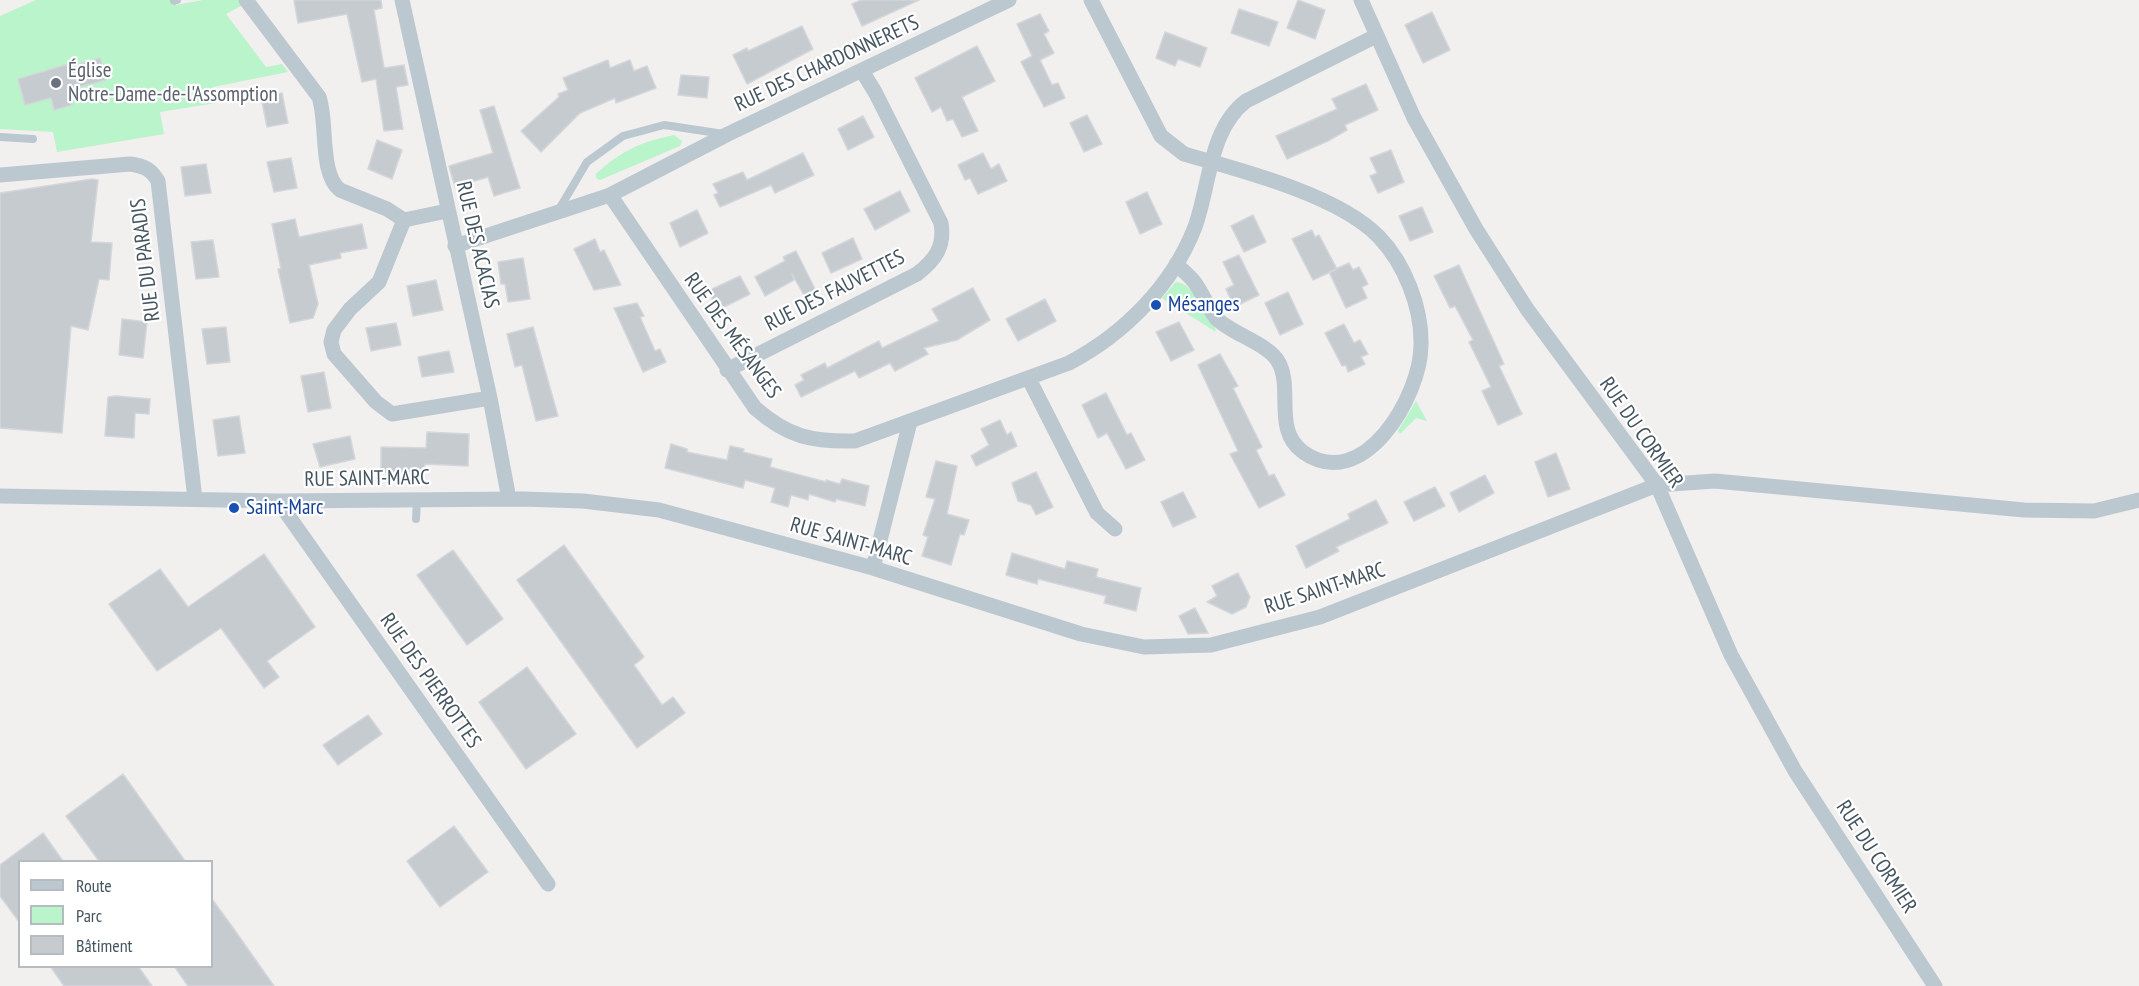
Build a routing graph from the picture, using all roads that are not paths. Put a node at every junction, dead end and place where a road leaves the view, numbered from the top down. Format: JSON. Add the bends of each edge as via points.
{"nodes":[{"id":1,"x":246,"y":0,"type":"edge"},
{"id":2,"x":402,"y":0,"type":"edge"},
{"id":3,"x":1009,"y":0,"type":"edge"},
{"id":4,"x":1091,"y":0,"type":"edge"},
{"id":5,"x":1361,"y":0,"type":"edge"},
{"id":6,"x":1376,"y":36,"type":"junction"},
{"id":7,"x":862,"y":71,"type":"junction"},
{"id":8,"x":728,"y":134,"type":"junction"},
{"id":9,"x":0,"y":137,"type":"edge"},
{"id":10,"x":33,"y":139,"type":"dead end"},
{"id":11,"x":1212,"y":162,"type":"junction"},
{"id":12,"x":0,"y":175,"type":"edge"},
{"id":13,"x":610,"y":195,"type":"junction"},
{"id":14,"x":447,"y":211,"type":"junction"},
{"id":15,"x":558,"y":212,"type":"junction"},
{"id":16,"x":404,"y":220,"type":"junction"},
{"id":17,"x":455,"y":246,"type":"junction"},
{"id":18,"x":1176,"y":264,"type":"junction"},
{"id":19,"x":727,"y":370,"type":"junction"},
{"id":20,"x":1029,"y":379,"type":"junction"},
{"id":21,"x":490,"y":398,"type":"junction"},
{"id":22,"x":910,"y":423,"type":"junction"},
{"id":23,"x":1657,"y":485,"type":"junction"},
{"id":24,"x":0,"y":496,"type":"edge"},
{"id":25,"x":195,"y":499,"type":"junction"},
{"id":26,"x":509,"y":499,"type":"junction"},
{"id":27,"x":417,"y":500,"type":"junction"},
{"id":28,"x":2139,"y":500,"type":"edge"},
{"id":29,"x":278,"y":501,"type":"junction"},
{"id":30,"x":416,"y":519,"type":"dead end"},
{"id":31,"x":1115,"y":529,"type":"dead end"},
{"id":32,"x":873,"y":568,"type":"junction"},
{"id":33,"x":548,"y":884,"type":"dead end"},
{"id":34,"x":1935,"y":986,"type":"edge"}],
"edges":[{"from":1,"to":16,"type":"street","via":[[319,97],[324,111],[329,175],[334,185]]},
{"from":2,"to":14,"type":"street","name":"RUE DES ACACIAS"},
{"from":3,"to":7,"type":"street","name":"RUE DES CHARDONNERETS"},
{"from":4,"to":11,"type":"street","via":[[1161,136],[1184,154]]},
{"from":5,"to":6,"type":"street","name":"RUE DU CORMIER"},
{"from":6,"to":11,"type":"street","name":"RUE DES MÉSANGES","via":[[1246,101],[1233,112]]},
{"from":6,"to":23,"type":"street","name":"RUE DU CORMIER","via":[[1414,118],[1476,229],[1527,309]]},
{"from":7,"to":8,"type":"street","name":"RUE DES CHARDONNERETS"},
{"from":7,"to":19,"type":"street","name":"RUE DES FAUVETTES","via":[[941,223],[940,248],[931,263],[917,274]]},
{"from":8,"to":13,"type":"street","name":"RUE DES CHARDONNERETS"},
{"from":8,"to":15,"type":"lane","name":"RUE DES CHARDONNERETS","via":[[664,125],[623,136],[587,162]]},
{"from":9,"to":10,"type":"lane"},
{"from":11,"to":18,"type":"street","name":"RUE DES MÉSANGES","via":[[1195,227]]},
{"from":11,"to":18,"type":"street","via":[[1301,192],[1356,219],[1379,237],[1397,261],[1418,311],[1421,345],[1416,381],[1386,435],[1369,450],[1348,459],[1318,461],[1304,452],[1287,425],[1282,373],[1276,358],[1217,319],[1194,281]]},
{"from":12,"to":25,"type":"street","name":"RUE DU PARADIS","via":[[130,164],[147,168],[159,181]]},
{"from":13,"to":15,"type":"street","name":"RUE DES CHARDONNERETS"},
{"from":13,"to":19,"type":"street","name":"RUE DES MÉSANGES"},
{"from":14,"to":16,"type":"street"},
{"from":14,"to":17,"type":"street","name":"RUE DES ACACIAS"},
{"from":15,"to":17,"type":"street","name":"RUE DES CHARDONNERETS"},
{"from":16,"to":21,"type":"street","via":[[379,282],[334,330],[334,354],[376,402],[392,414]]},
{"from":17,"to":21,"type":"street","name":"RUE DES ACACIAS"},
{"from":18,"to":20,"type":"street","name":"RUE DES MÉSANGES","via":[[1153,296],[1098,348]]},
{"from":19,"to":22,"type":"street","name":"RUE DES MÉSANGES","via":[[755,408],[776,426],[799,436],[822,442],[855,441]]},
{"from":20,"to":22,"type":"street","name":"RUE DES MÉSANGES"},
{"from":20,"to":31,"type":"street","via":[[1097,513]]},
{"from":21,"to":26,"type":"street","name":"RUE DES ACACIAS"},
{"from":22,"to":32,"type":"street"},
{"from":23,"to":28,"type":"street","name":"RUE SAINT-MARC","via":[[1714,481],[2024,510],[2094,511]]},
{"from":23,"to":32,"type":"street","name":"RUE SAINT-MARC","via":[[1320,617],[1211,645],[1144,647],[1081,634]]},
{"from":23,"to":34,"type":"street","name":"RUE DU CORMIER","via":[[1731,655],[1795,771]]},
{"from":24,"to":25,"type":"street","name":"RUE SAINT-MARC"},
{"from":25,"to":29,"type":"street","name":"RUE SAINT-MARC"},
{"from":26,"to":27,"type":"street","name":"RUE SAINT-MARC"},
{"from":26,"to":32,"type":"street","name":"RUE SAINT-MARC","via":[[583,501],[659,510]]},
{"from":27,"to":29,"type":"street","name":"RUE SAINT-MARC"},
{"from":27,"to":30,"type":"lane"},
{"from":29,"to":33,"type":"street","name":"RUE DES PIERROTTES"}]}
